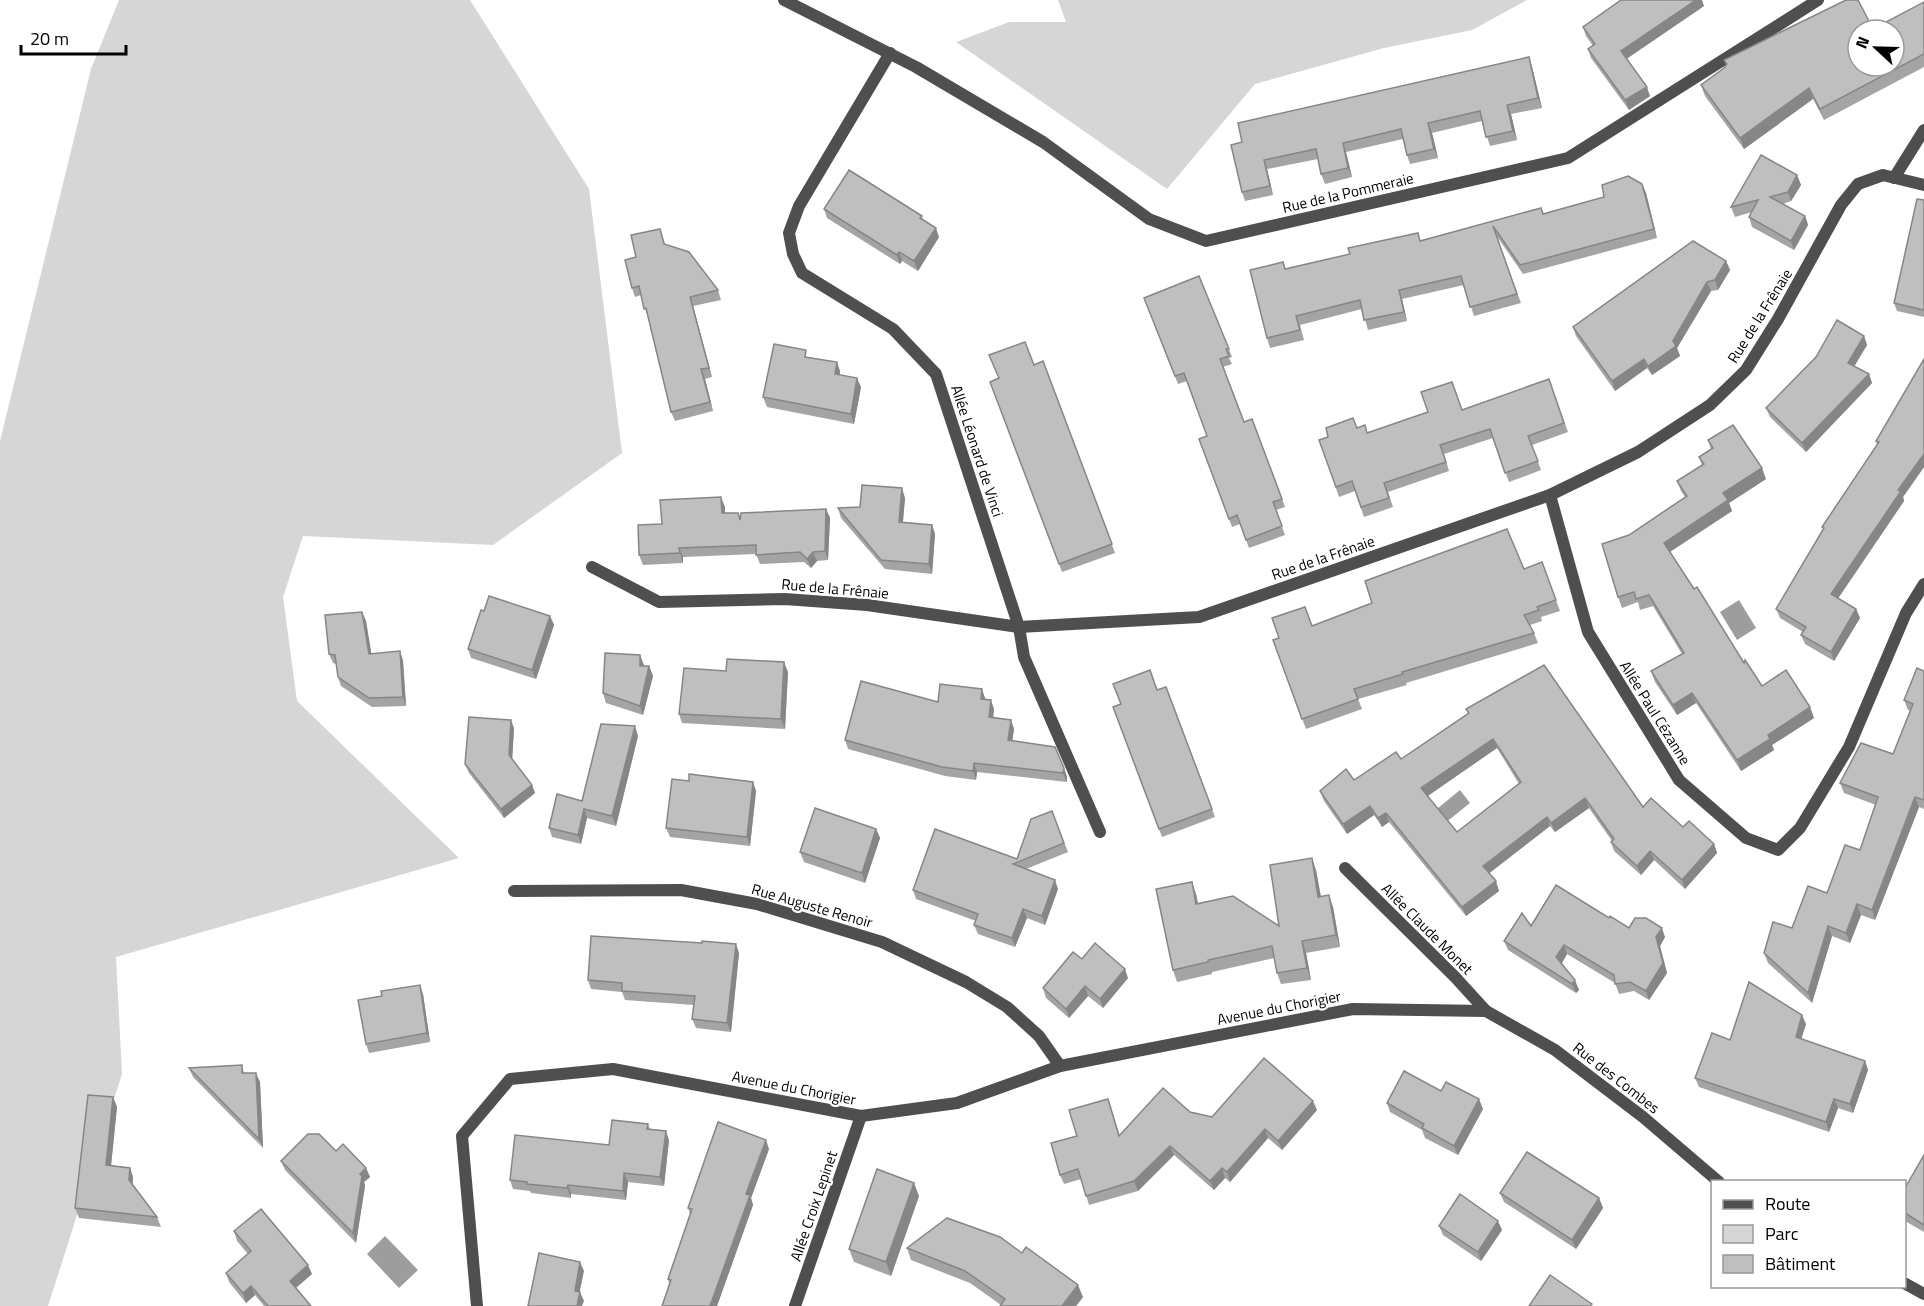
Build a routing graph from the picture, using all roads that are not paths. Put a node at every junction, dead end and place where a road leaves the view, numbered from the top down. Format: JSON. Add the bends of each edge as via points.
{"nodes":[{"id":1,"x":784,"y":0,"type":"edge"},
{"id":2,"x":1818,"y":0,"type":"edge"},
{"id":3,"x":890,"y":53,"type":"junction"},
{"id":4,"x":1924,"y":130,"type":"edge"},
{"id":5,"x":1894,"y":178,"type":"junction"},
{"id":6,"x":1924,"y":185,"type":"edge"},
{"id":7,"x":1550,"y":495,"type":"junction"},
{"id":8,"x":592,"y":567,"type":"dead end"},
{"id":9,"x":1924,"y":584,"type":"edge"},
{"id":10,"x":1019,"y":627,"type":"junction"},
{"id":11,"x":1100,"y":832,"type":"dead end"},
{"id":12,"x":1345,"y":868,"type":"dead end"},
{"id":13,"x":514,"y":891,"type":"dead end"},
{"id":14,"x":1486,"y":1011,"type":"junction"},
{"id":15,"x":1060,"y":1066,"type":"junction"},
{"id":16,"x":861,"y":1116,"type":"junction"},
{"id":17,"x":1717,"y":1180,"type":"edge"},
{"id":18,"x":1906,"y":1284,"type":"edge"},
{"id":19,"x":1924,"y":1294,"type":"edge"},
{"id":20,"x":477,"y":1306,"type":"edge"},
{"id":21,"x":795,"y":1306,"type":"edge"}],
"edges":[{"from":1,"to":3,"type":"street","name":"Rue de la Pommeraie"},
{"from":2,"to":3,"type":"street","name":"Rue de la Pommeraie","via":[[1568,158],[1206,241],[1149,219],[1043,142]]},
{"from":3,"to":10,"type":"street","name":"Allée Léonard de Vinci","via":[[799,206],[789,233],[802,273],[893,329],[936,374]]},
{"from":4,"to":5,"type":"street"},
{"from":5,"to":6,"type":"street","name":"Rue de la Frênaie"},
{"from":5,"to":7,"type":"street","name":"Rue de la Frênaie","via":[[1883,175],[1857,184],[1746,370],[1710,405],[1638,452]]},
{"from":7,"to":9,"type":"street","name":"Allée Paul Cézanne","via":[[1588,632],[1679,780],[1746,838],[1778,850],[1800,828],[1849,747],[1906,613]]},
{"from":7,"to":10,"type":"street","name":"Rue de la Frênaie","via":[[1199,617]]},
{"from":8,"to":10,"type":"street","name":"Rue de la Frênaie","via":[[659,602],[785,599],[867,605]]},
{"from":10,"to":11,"type":"street","name":"Allée Léonard de Vinci","via":[[1024,657]]},
{"from":12,"to":14,"type":"street","name":"Allée Claude Monet"},
{"from":13,"to":15,"type":"street","name":"Rue Auguste Renoir","via":[[681,890],[757,904],[882,942],[966,982],[1007,1007],[1039,1036]]},
{"from":14,"to":15,"type":"street","name":"Avenue du Chorigier","via":[[1353,1009]]},
{"from":14,"to":17,"type":"street","name":"Rue des Combes","via":[[1555,1050]]},
{"from":15,"to":16,"type":"street","name":"Avenue du Chorigier","via":[[957,1103]]},
{"from":16,"to":20,"type":"street","name":"Avenue du Chorigier","via":[[614,1069],[510,1079],[462,1136]]},
{"from":16,"to":21,"type":"street","name":"Allée Croix Lepinet"},
{"from":18,"to":19,"type":"street"}]}
